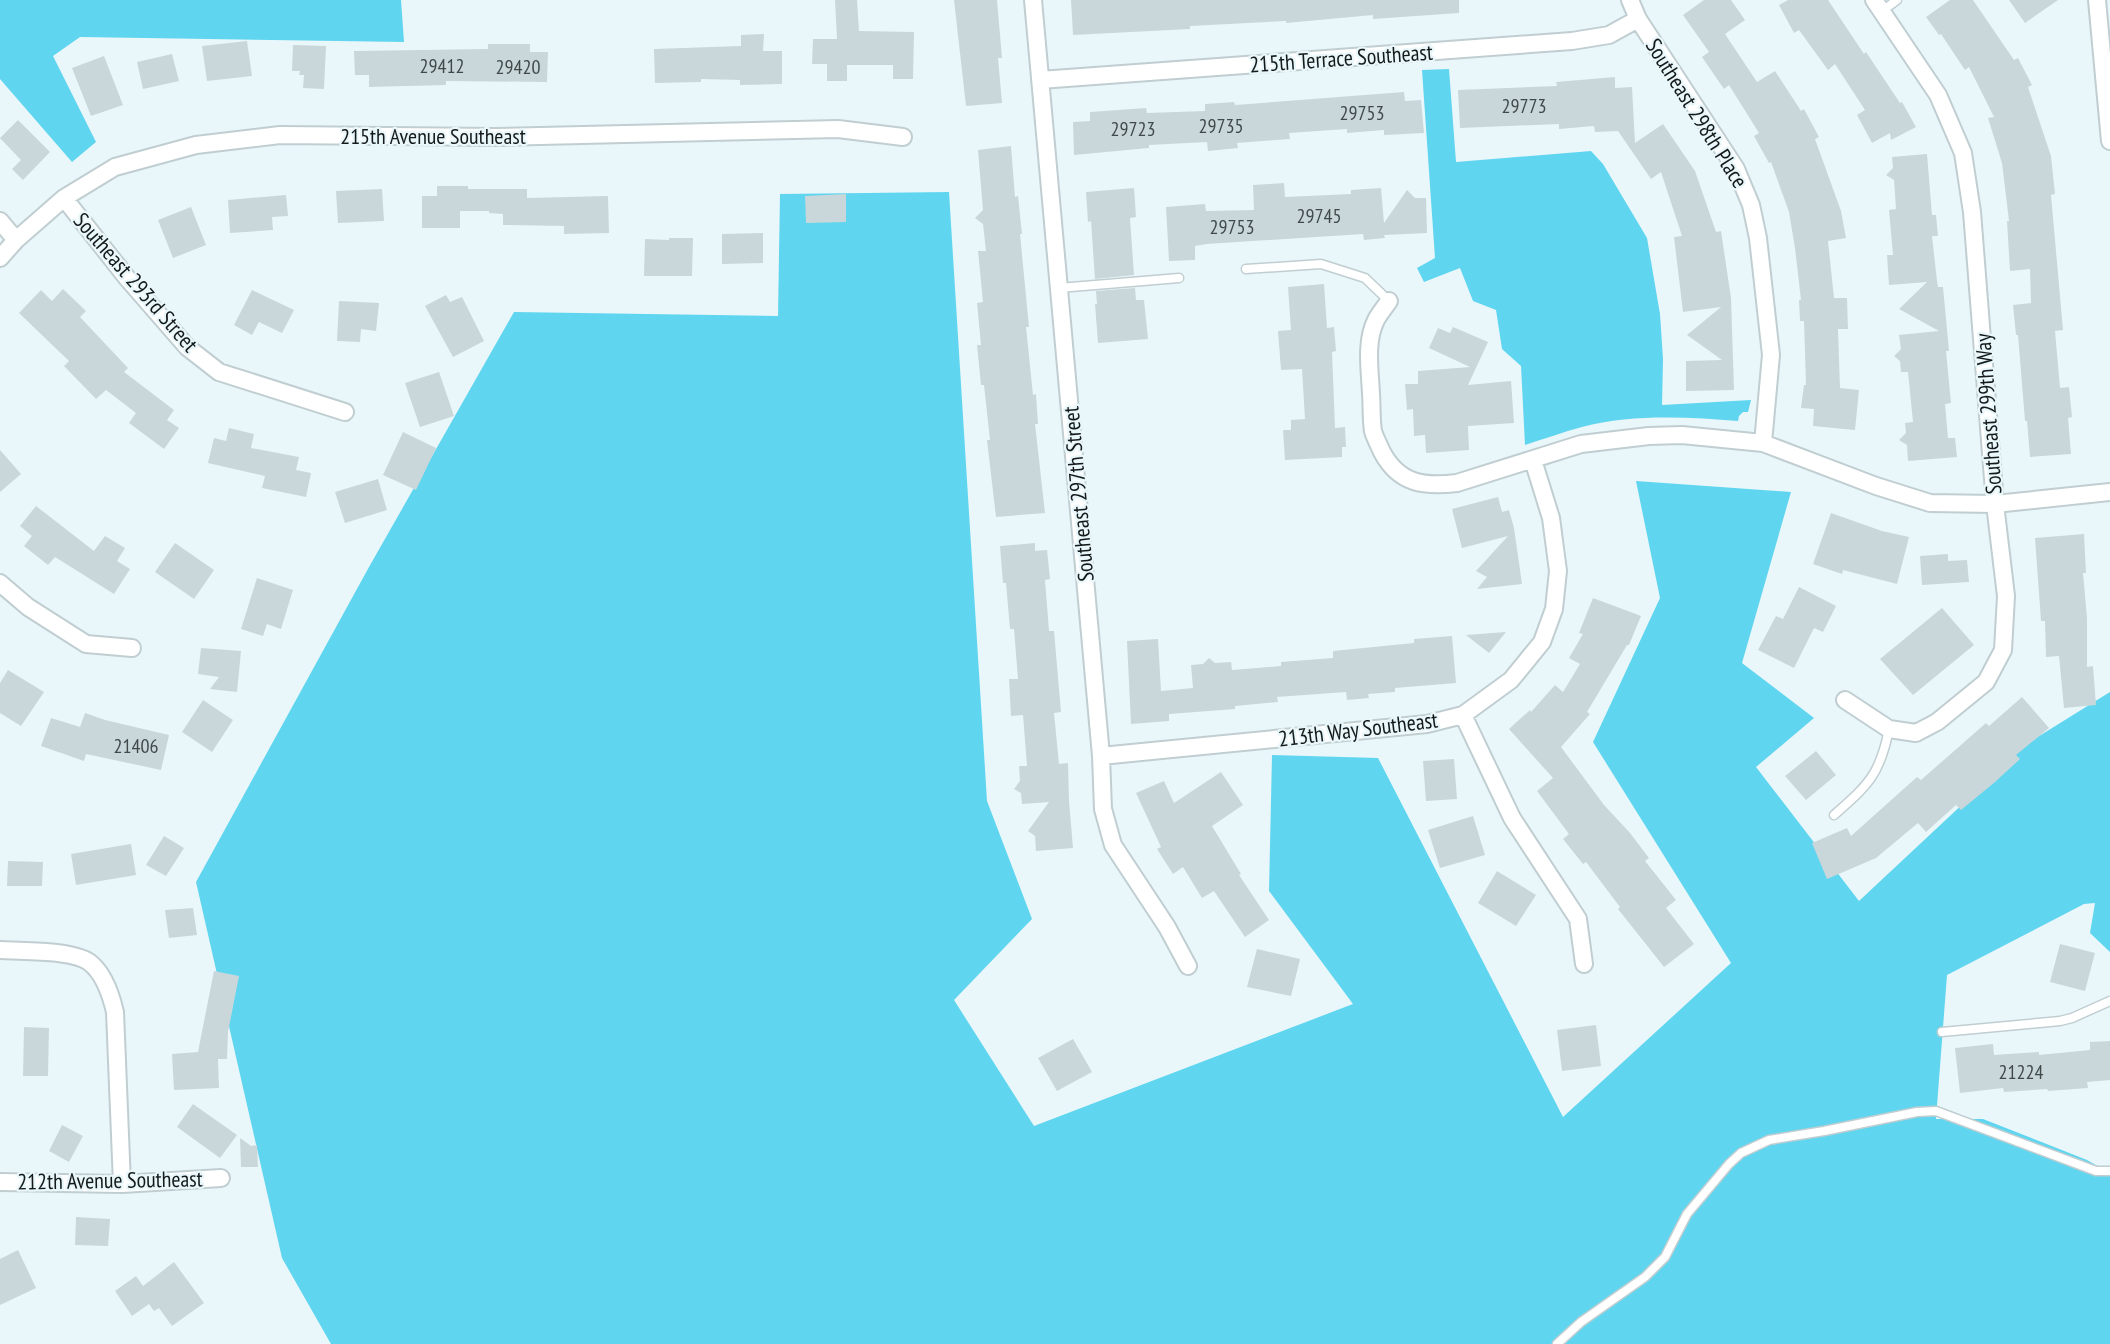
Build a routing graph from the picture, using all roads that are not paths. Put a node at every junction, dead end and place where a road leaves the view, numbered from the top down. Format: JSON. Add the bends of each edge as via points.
{"nodes":[{"id":1,"x":1034,"y":0,"type":"edge"},
{"id":2,"x":1630,"y":0,"type":"edge"},
{"id":3,"x":1897,"y":0,"type":"edge"},
{"id":4,"x":2097,"y":0,"type":"edge"},
{"id":5,"x":1878,"y":6,"type":"edge"},
{"id":6,"x":1638,"y":19,"type":"junction"},
{"id":7,"x":2104,"y":20,"type":"edge"},
{"id":8,"x":2106,"y":52,"type":"edge"},
{"id":9,"x":1040,"y":80,"type":"junction"},
{"id":10,"x":903,"y":137,"type":"dead end"},
{"id":11,"x":2110,"y":141,"type":"edge"},
{"id":12,"x":64,"y":198,"type":"junction"},
{"id":13,"x":0,"y":221,"type":"edge"},
{"id":14,"x":16,"y":240,"type":"junction"},
{"id":15,"x":0,"y":258,"type":"edge"},
{"id":16,"x":1246,"y":269,"type":"dead end"},
{"id":17,"x":1179,"y":278,"type":"dead end"},
{"id":18,"x":1059,"y":288,"type":"junction"},
{"id":19,"x":1389,"y":301,"type":"joint"},
{"id":20,"x":345,"y":411,"type":"dead end"},
{"id":21,"x":1763,"y":443,"type":"junction"},
{"id":22,"x":1533,"y":460,"type":"junction"},
{"id":23,"x":2110,"y":492,"type":"edge"},
{"id":24,"x":1995,"y":504,"type":"junction"},
{"id":25,"x":0,"y":583,"type":"edge"},
{"id":26,"x":132,"y":648,"type":"dead end"},
{"id":27,"x":1845,"y":700,"type":"dead end"},
{"id":28,"x":1463,"y":715,"type":"junction"},
{"id":29,"x":1889,"y":729,"type":"junction"},
{"id":30,"x":1101,"y":756,"type":"junction"},
{"id":31,"x":1833,"y":815,"type":"dead end"},
{"id":32,"x":0,"y":950,"type":"edge"},
{"id":33,"x":1584,"y":964,"type":"dead end"},
{"id":34,"x":1188,"y":966,"type":"dead end"},
{"id":35,"x":2110,"y":1001,"type":"edge"},
{"id":36,"x":1942,"y":1032,"type":"dead end"},
{"id":37,"x":2110,"y":1171,"type":"edge"},
{"id":38,"x":221,"y":1178,"type":"dead end"},
{"id":39,"x":0,"y":1182,"type":"edge"},
{"id":40,"x":122,"y":1184,"type":"junction"},
{"id":41,"x":1557,"y":1344,"type":"edge"}],
"edges":[{"from":1,"to":9,"type":"street","name":"Southeast 297th Street"},
{"from":2,"to":6,"type":"street","name":"Southeast 298th Place"},
{"from":3,"to":5,"type":"lane"},
{"from":4,"to":7,"type":"street"},
{"from":5,"to":24,"type":"street","name":"Southeast 299th Way","via":[[1938,95],[1963,153],[1972,212]]},
{"from":6,"to":9,"type":"street","name":"215th Terrace Southeast","via":[[1609,35],[1572,41]]},
{"from":6,"to":21,"type":"street","name":"Southeast 298th Place","via":[[1736,169],[1751,205],[1771,355]]},
{"from":7,"to":8,"type":"street"},
{"from":8,"to":11,"type":"street"},
{"from":9,"to":18,"type":"street","name":"Southeast 297th Street"},
{"from":10,"to":12,"type":"street","name":"215th Avenue Southeast","via":[[838,129],[496,137],[280,135],[196,145],[115,167]]},
{"from":12,"to":14,"type":"street","name":"215th Avenue Southeast"},
{"from":12,"to":20,"type":"street","name":"Southeast 293rd Street","via":[[187,347],[219,372]]},
{"from":13,"to":14,"type":"street"},
{"from":14,"to":15,"type":"street","name":"215th Avenue Southeast"},
{"from":16,"to":19,"type":"lane","via":[[1321,264],[1365,278]]},
{"from":17,"to":18,"type":"lane"},
{"from":18,"to":30,"type":"street","name":"Southeast 297th Street"},
{"from":19,"to":22,"type":"street","via":[[1376,321],[1369,351],[1373,431],[1395,471],[1408,479],[1436,485],[1456,483]]},
{"from":21,"to":22,"type":"street","via":[[1682,435],[1649,436],[1581,444]]},
{"from":21,"to":24,"type":"street","via":[[1930,503]]},
{"from":22,"to":28,"type":"street","name":"213th Way Southeast","via":[[1551,518],[1558,571],[1554,609],[1542,642],[1511,680]]},
{"from":23,"to":24,"type":"street"},
{"from":24,"to":29,"type":"street","name":"Southeast 299th Way","via":[[2006,596],[2003,650],[1986,682],[1937,722],[1917,733]]},
{"from":25,"to":26,"type":"street","via":[[28,607],[86,644]]},
{"from":27,"to":29,"type":"street","name":"Southeast 299th Way"},
{"from":28,"to":30,"type":"street","name":"213th Way Southeast","via":[[1427,723]]},
{"from":28,"to":33,"type":"street","via":[[1512,818],[1578,919]]},
{"from":29,"to":31,"type":"lane","via":[[1874,776]]},
{"from":30,"to":34,"type":"street","name":"Southeast 297th Street","via":[[1103,808],[1113,845]]},
{"from":32,"to":40,"type":"street","via":[[56,952],[88,962],[107,986],[115,1012]]},
{"from":35,"to":36,"type":"lane","via":[[2060,1021]]},
{"from":37,"to":41,"type":"lane","via":[[2096,1171],[1936,1111],[1769,1140],[1729,1164],[1687,1214],[1665,1257]]},
{"from":38,"to":40,"type":"street","name":"212th Avenue Southeast"},
{"from":39,"to":40,"type":"street","name":"212th Avenue Southeast"}]}
